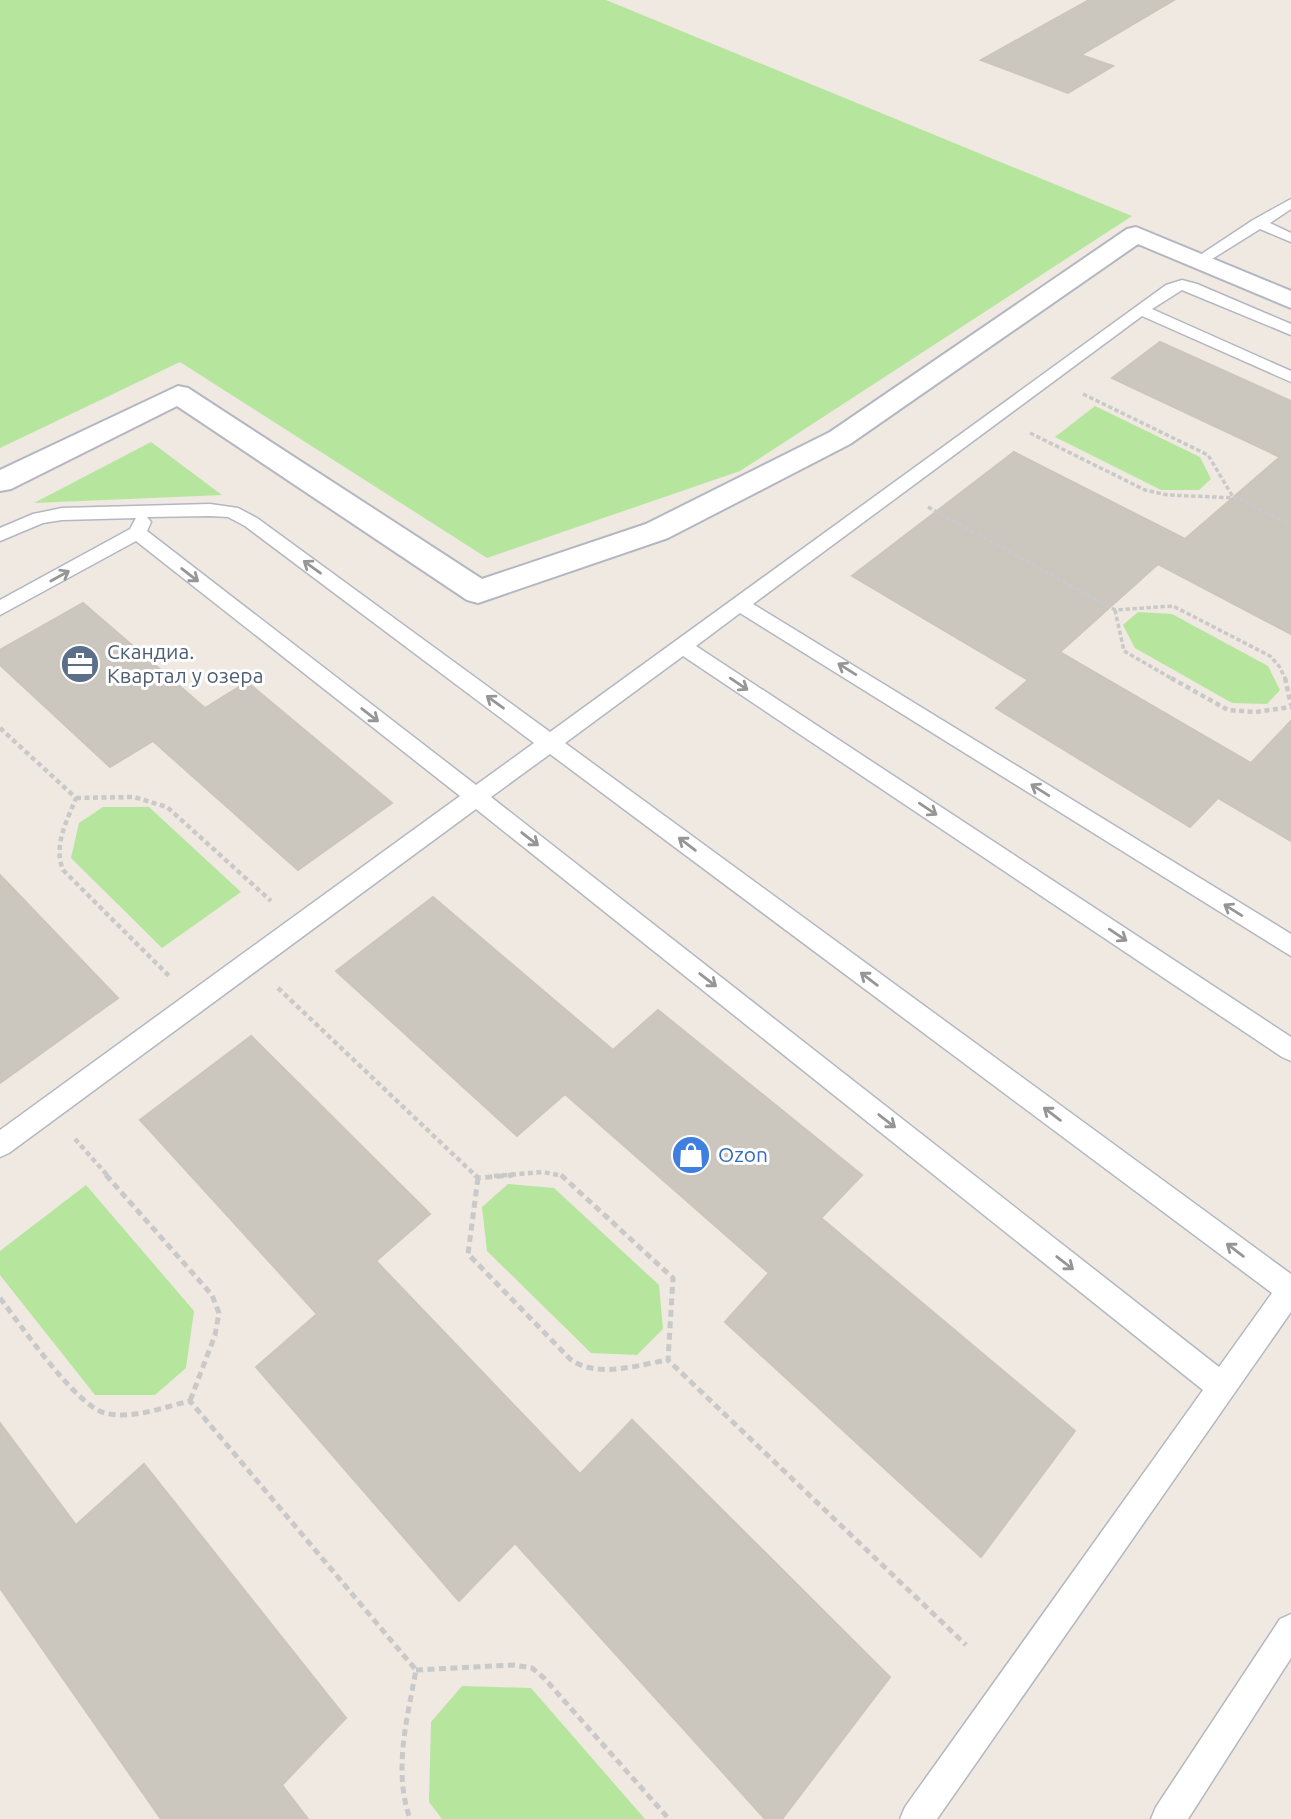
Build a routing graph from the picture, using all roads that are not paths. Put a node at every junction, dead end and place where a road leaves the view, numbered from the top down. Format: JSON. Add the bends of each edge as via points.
{"nodes":[{"id":1,"x":1291,"y":203,"type":"edge"},
{"id":2,"x":1258,"y":223,"type":"junction"},
{"id":3,"x":1291,"y":238,"type":"edge"},
{"id":4,"x":1199,"y":261,"type":"junction"},
{"id":5,"x":1291,"y":300,"type":"edge"},
{"id":6,"x":1141,"y":310,"type":"junction"},
{"id":7,"x":1291,"y":330,"type":"edge"},
{"id":8,"x":1291,"y":376,"type":"edge"},
{"id":9,"x":0,"y":482,"type":"edge"},
{"id":10,"x":147,"y":512,"type":"junction"},
{"id":11,"x":136,"y":533,"type":"junction"},
{"id":12,"x":0,"y":535,"type":"edge"},
{"id":13,"x":740,"y":604,"type":"junction"},
{"id":14,"x":0,"y":608,"type":"edge"},
{"id":15,"x":682,"y":646,"type":"junction"},
{"id":16,"x":550,"y":743,"type":"junction"},
{"id":17,"x":476,"y":797,"type":"junction"},
{"id":18,"x":1291,"y":946,"type":"edge"},
{"id":19,"x":1291,"y":1050,"type":"edge"},
{"id":20,"x":0,"y":1145,"type":"edge"},
{"id":21,"x":1290,"y":1290,"type":"edge"},
{"id":22,"x":1222,"y":1387,"type":"junction"},
{"id":23,"x":1291,"y":1630,"type":"edge"},
{"id":24,"x":917,"y":1819,"type":"edge"},
{"id":25,"x":1168,"y":1819,"type":"edge"}],
"edges":[{"from":1,"to":2,"type":"lane"},
{"from":2,"to":3,"type":"lane"},
{"from":2,"to":4,"type":"lane"},
{"from":4,"to":5,"type":"street"},
{"from":4,"to":9,"type":"street","via":[[1136,234],[840,438],[657,531],[478,592],[178,394]]},
{"from":6,"to":7,"type":"lane","via":[[1182,285]]},
{"from":6,"to":8,"type":"lane"},
{"from":6,"to":13,"type":"lane"},
{"from":10,"to":11,"type":"lane"},
{"from":10,"to":12,"type":"lane","via":[[62,514],[39,518]]},
{"from":16,"to":10,"type":"lane","one_way":true,"via":[[251,522],[232,512]]},
{"from":14,"to":11,"type":"lane","one_way":true},
{"from":11,"to":17,"type":"lane","one_way":true},
{"from":13,"to":15,"type":"lane"},
{"from":18,"to":13,"type":"lane","one_way":true},
{"from":15,"to":16,"type":"lane"},
{"from":15,"to":19,"type":"lane","one_way":true},
{"from":16,"to":17,"type":"lane"},
{"from":21,"to":16,"type":"lane","one_way":true},
{"from":17,"to":20,"type":"lane"},
{"from":17,"to":22,"type":"lane","one_way":true},
{"from":21,"to":22,"type":"lane"},
{"from":22,"to":24,"type":"lane"},
{"from":23,"to":25,"type":"lane"}]}
